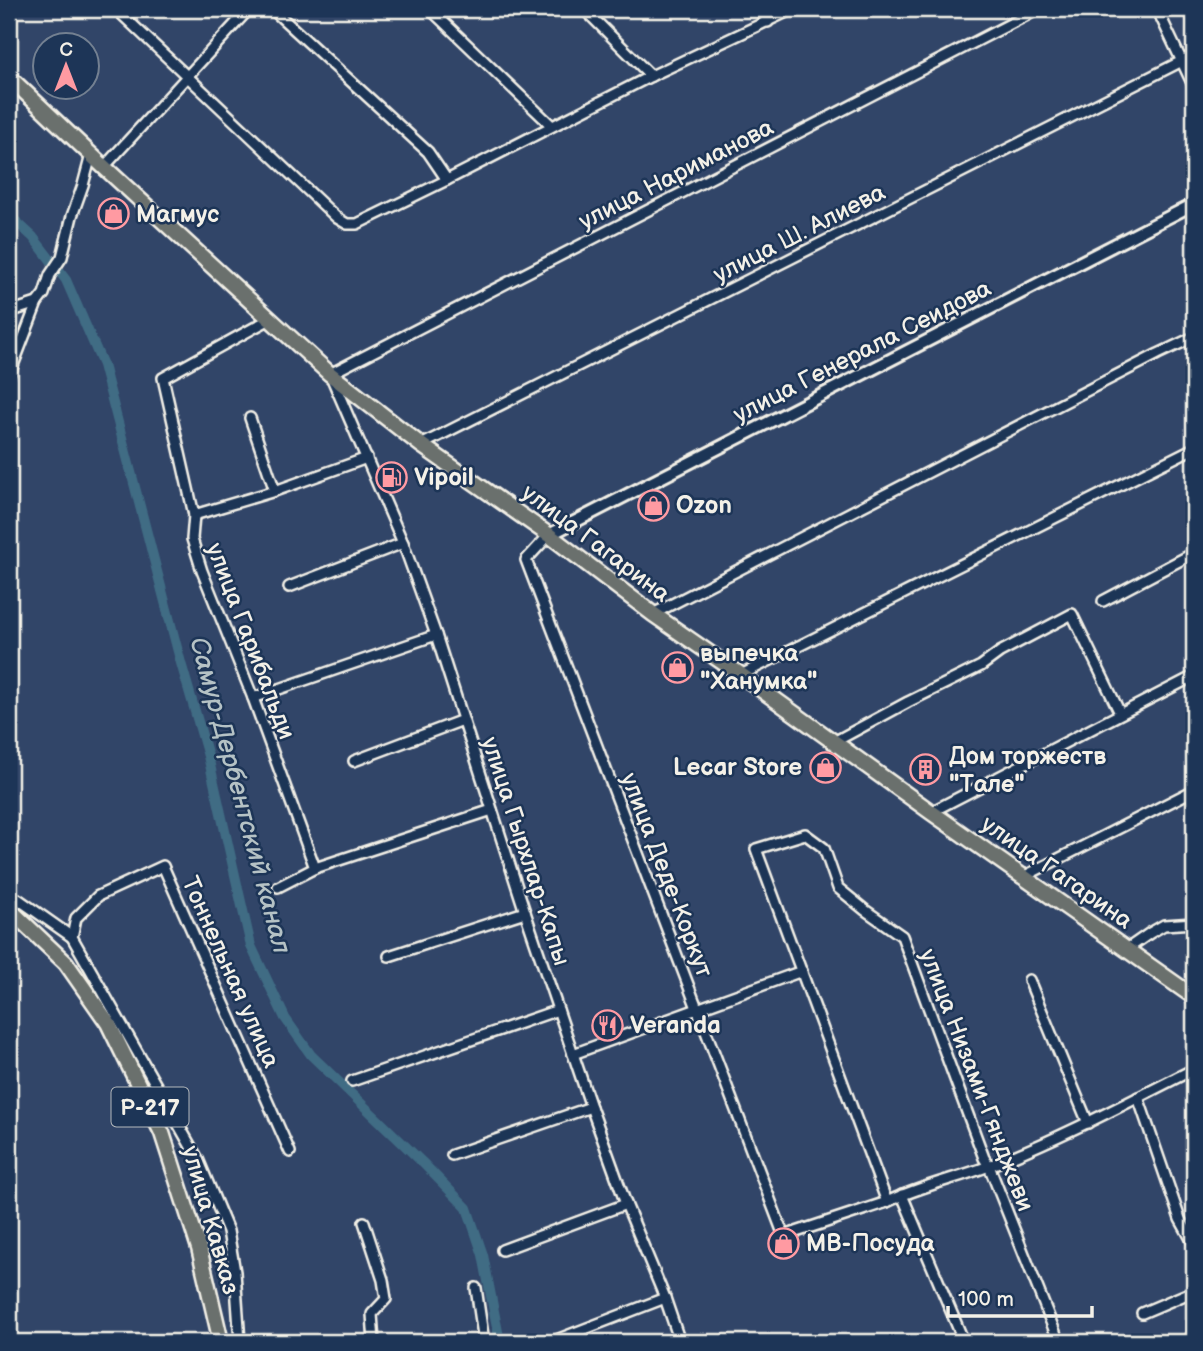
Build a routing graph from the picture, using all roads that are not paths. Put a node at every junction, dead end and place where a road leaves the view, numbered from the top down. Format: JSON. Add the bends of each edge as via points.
{"nodes":[{"id":1,"x":116,"y":9,"type":"edge"},
{"id":2,"x":248,"y":9,"type":"edge"},
{"id":3,"x":272,"y":9,"type":"edge"},
{"id":4,"x":430,"y":9,"type":"edge"},
{"id":5,"x":584,"y":9,"type":"edge"},
{"id":6,"x":762,"y":9,"type":"edge"},
{"id":7,"x":793,"y":9,"type":"edge"},
{"id":8,"x":1039,"y":9,"type":"edge"},
{"id":9,"x":1157,"y":9,"type":"edge"},
{"id":10,"x":768,"y":22,"type":"junction"},
{"id":11,"x":1194,"y":55,"type":"edge"},
{"id":12,"x":1182,"y":61,"type":"junction"},
{"id":13,"x":187,"y":75,"type":"junction"},
{"id":14,"x":651,"y":76,"type":"junction"},
{"id":15,"x":9,"y":77,"type":"edge"},
{"id":16,"x":1194,"y":87,"type":"edge"},
{"id":17,"x":552,"y":126,"type":"junction"},
{"id":18,"x":91,"y":155,"type":"junction"},
{"id":19,"x":104,"y":167,"type":"junction"},
{"id":20,"x":447,"y":180,"type":"junction"},
{"id":21,"x":1194,"y":204,"type":"edge"},
{"id":22,"x":37,"y":303,"type":"junction"},
{"id":23,"x":9,"y":311,"type":"edge"},
{"id":24,"x":270,"y":319,"type":"junction"},
{"id":25,"x":1194,"y":337,"type":"edge"},
{"id":26,"x":330,"y":374,"type":"junction"},
{"id":27,"x":9,"y":376,"type":"edge"},
{"id":28,"x":250,"y":418,"type":"dead end"},
{"id":29,"x":421,"y":445,"type":"junction"},
{"id":30,"x":1194,"y":448,"type":"edge"},
{"id":31,"x":367,"y":458,"type":"junction"},
{"id":32,"x":275,"y":491,"type":"junction"},
{"id":33,"x":194,"y":515,"type":"junction"},
{"id":34,"x":549,"y":535,"type":"junction"},
{"id":35,"x":402,"y":543,"type":"junction"},
{"id":36,"x":1194,"y":553,"type":"edge"},
{"id":37,"x":289,"y":587,"type":"dead end"},
{"id":38,"x":1103,"y":601,"type":"dead end"},
{"id":39,"x":653,"y":614,"type":"junction"},
{"id":40,"x":436,"y":635,"type":"junction"},
{"id":41,"x":741,"y":675,"type":"junction"},
{"id":42,"x":1194,"y":676,"type":"edge"},
{"id":43,"x":253,"y":698,"type":"junction"},
{"id":44,"x":1120,"y":713,"type":"junction"},
{"id":45,"x":463,"y":720,"type":"junction"},
{"id":46,"x":834,"y":742,"type":"junction"},
{"id":47,"x":354,"y":761,"type":"dead end"},
{"id":48,"x":1194,"y":790,"type":"edge"},
{"id":49,"x":492,"y":810,"type":"junction"},
{"id":50,"x":931,"y":812,"type":"junction"},
{"id":51,"x":314,"y":868,"type":"junction"},
{"id":52,"x":1023,"y":877,"type":"junction"},
{"id":53,"x":278,"y":887,"type":"dead end"},
{"id":54,"x":9,"y":894,"type":"edge"},
{"id":55,"x":9,"y":909,"type":"edge"},
{"id":56,"x":526,"y":912,"type":"junction"},
{"id":57,"x":1194,"y":923,"type":"edge"},
{"id":58,"x":72,"y":937,"type":"junction"},
{"id":59,"x":1127,"y":948,"type":"junction"},
{"id":60,"x":389,"y":956,"type":"dead end"},
{"id":61,"x":802,"y":971,"type":"junction"},
{"id":62,"x":1029,"y":980,"type":"dead end"},
{"id":63,"x":1194,"y":997,"type":"edge"},
{"id":64,"x":698,"y":1009,"type":"junction"},
{"id":65,"x":558,"y":1010,"type":"junction"},
{"id":66,"x":573,"y":1054,"type":"junction"},
{"id":67,"x":1194,"y":1069,"type":"edge"},
{"id":68,"x":352,"y":1081,"type":"dead end"},
{"id":69,"x":1138,"y":1097,"type":"junction"},
{"id":70,"x":591,"y":1107,"type":"junction"},
{"id":71,"x":1087,"y":1123,"type":"junction"},
{"id":72,"x":290,"y":1152,"type":"dead end"},
{"id":73,"x":452,"y":1155,"type":"dead end"},
{"id":74,"x":989,"y":1166,"type":"junction"},
{"id":75,"x":902,"y":1195,"type":"junction"},
{"id":76,"x":887,"y":1202,"type":"junction"},
{"id":77,"x":626,"y":1204,"type":"junction"},
{"id":78,"x":363,"y":1222,"type":"dead end"},
{"id":79,"x":1194,"y":1244,"type":"edge"},
{"id":80,"x":502,"y":1251,"type":"dead end"},
{"id":81,"x":476,"y":1288,"type":"dead end"},
{"id":82,"x":1194,"y":1292,"type":"edge"},
{"id":83,"x":665,"y":1298,"type":"junction"},
{"id":84,"x":1142,"y":1313,"type":"dead end"},
{"id":85,"x":221,"y":1342,"type":"edge"},
{"id":86,"x":240,"y":1342,"type":"edge"},
{"id":87,"x":374,"y":1342,"type":"edge"},
{"id":88,"x":484,"y":1342,"type":"edge"},
{"id":89,"x":551,"y":1342,"type":"edge"},
{"id":90,"x":680,"y":1342,"type":"edge"},
{"id":91,"x":964,"y":1342,"type":"edge"},
{"id":92,"x":1059,"y":1342,"type":"edge"}],
"edges":[{"from":1,"to":13,"type":"street"},
{"from":2,"to":13,"type":"street"},
{"from":3,"to":20,"type":"street","via":[[428,152]]},
{"from":4,"to":17,"type":"street"},
{"from":5,"to":14,"type":"street"},
{"from":6,"to":10,"type":"street"},
{"from":7,"to":10,"type":"street"},
{"from":8,"to":26,"type":"street","name":"улица Нариманова"},
{"from":9,"to":12,"type":"street"},
{"from":10,"to":14,"type":"street"},
{"from":11,"to":12,"type":"street","name":"улица Ш. Алиева"},
{"from":12,"to":16,"type":"street"},
{"from":12,"to":29,"type":"street","name":"улица Ш. Алиева"},
{"from":13,"to":19,"type":"street"},
{"from":13,"to":20,"type":"street","via":[[346,224],[357,224]]},
{"from":14,"to":17,"type":"street"},
{"from":15,"to":18,"type":"main road","name":"улица Гагарина"},
{"from":17,"to":20,"type":"street"},
{"from":18,"to":19,"type":"main road","name":"улица Гагарина"},
{"from":18,"to":22,"type":"street","via":[[62,257]]},
{"from":19,"to":24,"type":"main road","name":"улица Гагарина"},
{"from":21,"to":34,"type":"street","name":"улица Генерала Сеидова"},
{"from":22,"to":23,"type":"street"},
{"from":22,"to":27,"type":"street"},
{"from":24,"to":26,"type":"main road","name":"улица Гагарина"},
{"from":24,"to":33,"type":"street","name":"улица Гарибальди","via":[[163,378]]},
{"from":25,"to":39,"type":"street"},
{"from":26,"to":29,"type":"main road","name":"улица Гагарина"},
{"from":26,"to":31,"type":"street","name":"улица Гырхлар-Капы"},
{"from":28,"to":32,"type":"street"},
{"from":29,"to":34,"type":"main road","name":"улица Гагарина"},
{"from":30,"to":41,"type":"street"},
{"from":31,"to":32,"type":"street"},
{"from":31,"to":35,"type":"street","name":"улица Гырхлар-Капы"},
{"from":32,"to":33,"type":"street"},
{"from":33,"to":43,"type":"street","name":"улица Гарибальди","via":[[192,539],[202,571]]},
{"from":34,"to":39,"type":"main road","name":"улица Гагарина"},
{"from":34,"to":64,"type":"street","name":"улица Деде-Коркут","via":[[526,561]]},
{"from":35,"to":37,"type":"street"},
{"from":35,"to":40,"type":"street","name":"улица Гырхлар-Капы"},
{"from":36,"to":38,"type":"street"},
{"from":39,"to":41,"type":"main road","name":"улица Гагарина"},
{"from":40,"to":43,"type":"street"},
{"from":40,"to":45,"type":"street","name":"улица Гырхлар-Капы"},
{"from":41,"to":46,"type":"main road","name":"улица Гагарина"},
{"from":42,"to":44,"type":"street"},
{"from":43,"to":51,"type":"street","name":"улица Гарибальди"},
{"from":44,"to":46,"type":"street","via":[[1072,614]]},
{"from":44,"to":50,"type":"street"},
{"from":45,"to":47,"type":"street"},
{"from":45,"to":49,"type":"street","name":"улица Гырхлар-Капы"},
{"from":46,"to":50,"type":"main road","name":"улица Гагарина"},
{"from":48,"to":52,"type":"street"},
{"from":49,"to":51,"type":"street"},
{"from":49,"to":56,"type":"street","name":"улица Гырхлар-Капы"},
{"from":50,"to":52,"type":"main road","name":"улица Гагарина"},
{"from":51,"to":53,"type":"street"},
{"from":52,"to":59,"type":"main road","name":"улица Гагарина"},
{"from":54,"to":58,"type":"street"},
{"from":55,"to":85,"type":"main road","name":"улица Кавказ","number":"Р-217","via":[[66,963],[108,1023],[162,1133],[199,1248]]},
{"from":56,"to":60,"type":"street"},
{"from":56,"to":65,"type":"street","name":"улица Гырхлар-Капы"},
{"from":57,"to":59,"type":"street","via":[[1164,925]]},
{"from":58,"to":72,"type":"street","name":"Тоннельная улица","via":[[76,918],[98,896],[163,866]]},
{"from":58,"to":86,"type":"street","via":[[198,1159],[228,1231]]},
{"from":59,"to":63,"type":"main road","name":"улица Гагарина"},
{"from":61,"to":64,"type":"street"},
{"from":61,"to":74,"type":"street","name":"улица Низами-Гянджеви","via":[[756,849],[805,834],[824,848],[838,888],[902,936]]},
{"from":61,"to":76,"type":"street"},
{"from":62,"to":71,"type":"street"},
{"from":64,"to":66,"type":"street"},
{"from":64,"to":76,"type":"street","name":"улица Деде-Коркут","via":[[784,1236]]},
{"from":65,"to":66,"type":"street","name":"улица Гырхлар-Капы"},
{"from":65,"to":68,"type":"street"},
{"from":66,"to":70,"type":"street","name":"улица Гырхлар-Капы"},
{"from":67,"to":69,"type":"street"},
{"from":69,"to":71,"type":"street"},
{"from":69,"to":79,"type":"street","via":[[1180,1219]]},
{"from":70,"to":73,"type":"street"},
{"from":70,"to":77,"type":"street","name":"улица Гырхлар-Капы"},
{"from":71,"to":74,"type":"street"},
{"from":74,"to":75,"type":"street"},
{"from":74,"to":92,"type":"street","name":"улица Низами-Гянджеви"},
{"from":75,"to":76,"type":"street"},
{"from":75,"to":91,"type":"street"},
{"from":77,"to":80,"type":"street"},
{"from":77,"to":83,"type":"street","name":"улица Гырхлар-Капы"},
{"from":78,"to":87,"type":"street","via":[[386,1299],[372,1314]]},
{"from":81,"to":88,"type":"street"},
{"from":82,"to":84,"type":"street"},
{"from":83,"to":89,"type":"street"},
{"from":83,"to":90,"type":"street","name":"улица Гырхлар-Капы"}]}
